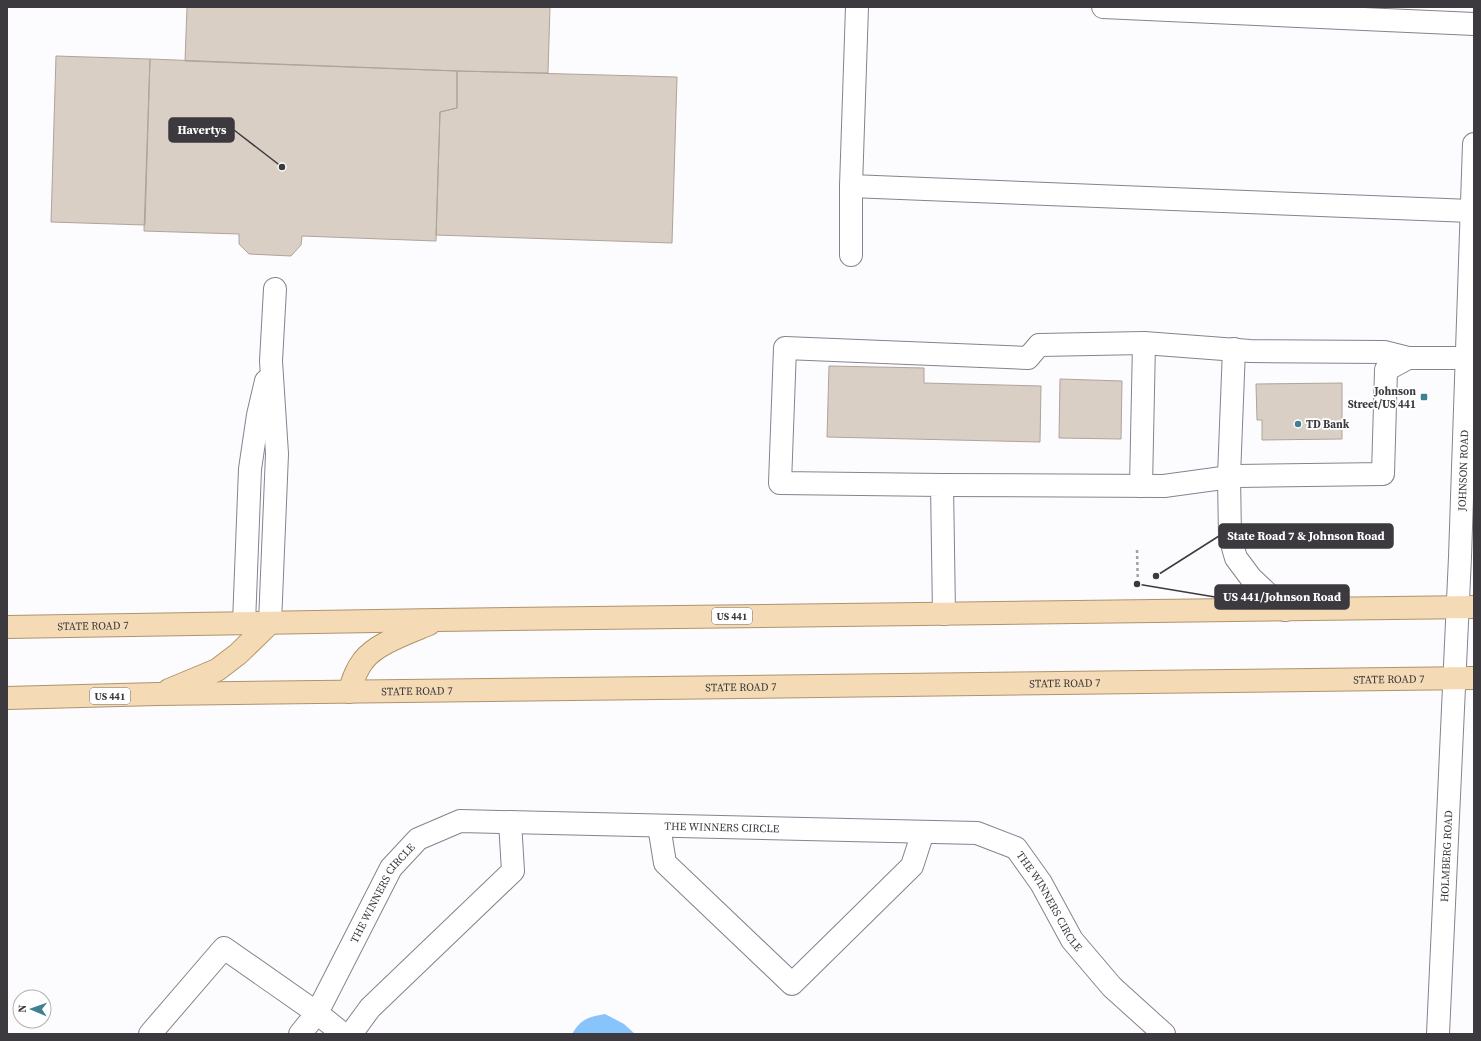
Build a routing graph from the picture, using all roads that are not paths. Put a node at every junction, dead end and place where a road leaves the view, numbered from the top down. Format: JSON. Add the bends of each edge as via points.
{"nodes":[{"id":1,"x":857,"y":7,"type":"edge"},
{"id":2,"x":1103,"y":7,"type":"edge"},
{"id":3,"x":1474,"y":24,"type":"edge"},
{"id":4,"x":1474,"y":144,"type":"edge"},
{"id":5,"x":851,"y":186,"type":"junction"},
{"id":6,"x":1471,"y":211,"type":"junction"},
{"id":7,"x":851,"y":255,"type":"dead end"},
{"id":8,"x":275,"y":288,"type":"dead end"},
{"id":9,"x":1144,"y":343,"type":"junction"},
{"id":10,"x":1234,"y":349,"type":"junction"},
{"id":11,"x":1408,"y":358,"type":"junction"},
{"id":12,"x":1466,"y":358,"type":"junction"},
{"id":13,"x":271,"y":361,"type":"junction"},
{"id":14,"x":1229,"y":476,"type":"junction"},
{"id":15,"x":942,"y":484,"type":"junction"},
{"id":16,"x":1141,"y":486,"type":"junction"},
{"id":17,"x":1466,"y":607,"type":"edge"},
{"id":18,"x":1285,"y":610,"type":"junction"},
{"id":19,"x":944,"y":614,"type":"junction"},
{"id":20,"x":437,"y":620,"type":"junction"},
{"id":21,"x":244,"y":623,"type":"junction"},
{"id":22,"x":270,"y":623,"type":"junction"},
{"id":23,"x":7,"y":627,"type":"edge"},
{"id":24,"x":1464,"y":678,"type":"edge"},
{"id":25,"x":349,"y":692,"type":"junction"},
{"id":26,"x":157,"y":694,"type":"junction"},
{"id":27,"x":7,"y":698,"type":"edge"},
{"id":28,"x":510,"y":822,"type":"junction"},
{"id":29,"x":659,"y":826,"type":"junction"},
{"id":30,"x":923,"y":832,"type":"junction"},
{"id":31,"x":317,"y":1014,"type":"junction"},
{"id":32,"x":150,"y":1034,"type":"edge"},
{"id":33,"x":300,"y":1034,"type":"edge"},
{"id":34,"x":343,"y":1034,"type":"edge"},
{"id":35,"x":351,"y":1034,"type":"edge"},
{"id":36,"x":1164,"y":1034,"type":"edge"},
{"id":37,"x":1438,"y":1034,"type":"edge"}],
"edges":[{"from":1,"to":5,"type":"street"},
{"from":2,"to":3,"type":"street"},
{"from":4,"to":6,"type":"street","name":"JOHNSON ROAD"},
{"from":5,"to":6,"type":"street"},
{"from":5,"to":7,"type":"street"},
{"from":6,"to":12,"type":"street","name":"JOHNSON ROAD"},
{"from":8,"to":13,"type":"street"},
{"from":9,"to":10,"type":"street"},
{"from":9,"to":15,"type":"street","via":[[1039,345],[1028,358],[785,348],[780,483]]},
{"from":9,"to":16,"type":"street"},
{"from":10,"to":11,"type":"street","via":[[1384,352]]},
{"from":10,"to":14,"type":"street"},
{"from":11,"to":12,"type":"street"},
{"from":11,"to":14,"type":"street","via":[[1386,370],[1383,474]]},
{"from":12,"to":17,"type":"street","name":"JOHNSON ROAD"},
{"from":13,"to":21,"type":"street","via":[[258,415],[250,469]]},
{"from":13,"to":22,"type":"street","via":[[277,454]]},
{"from":14,"to":16,"type":"street","via":[[1164,486]]},
{"from":14,"to":18,"type":"street","via":[[1230,537],[1236,558],[1251,578]]},
{"from":15,"to":16,"type":"street"},
{"from":15,"to":19,"type":"street"},
{"from":17,"to":18,"type":"main road","name":"STATE ROAD 7","number":"US 441"},
{"from":17,"to":24,"type":"street","name":"JOHNSON ROAD"},
{"from":18,"to":19,"type":"main road","name":"STATE ROAD 7","number":"US 441"},
{"from":19,"to":20,"type":"main road","name":"STATE ROAD 7","number":"US 441"},
{"from":20,"to":22,"type":"main road","name":"STATE ROAD 7","number":"US 441"},
{"from":20,"to":25,"type":"main road","via":[[384,644],[364,659],[354,675]]},
{"from":21,"to":22,"type":"main road","name":"STATE ROAD 7","number":"US 441"},
{"from":21,"to":23,"type":"main road","name":"STATE ROAD 7","number":"US 441"},
{"from":22,"to":26,"type":"main road","via":[[217,670]]},
{"from":24,"to":25,"type":"main road","name":"STATE ROAD 7","number":"US 441"},
{"from":24,"to":37,"type":"street","name":"HOLMBERG ROAD"},
{"from":25,"to":26,"type":"main road","name":"STATE ROAD 7","number":"US 441"},
{"from":26,"to":27,"type":"main road","name":"STATE ROAD 7","number":"US 441"},
{"from":28,"to":29,"type":"street","name":"THE WINNERS CIRCLE"},
{"from":28,"to":31,"type":"street","name":"THE WINNERS CIRCLE","via":[[460,821],[418,839],[391,868]]},
{"from":28,"to":35,"type":"street","via":[[513,871],[370,1008]]},
{"from":29,"to":30,"type":"street","name":"THE WINNERS CIRCLE"},
{"from":29,"to":30,"type":"street","via":[[665,863],[792,984],[912,866]]},
{"from":30,"to":36,"type":"street","name":"THE WINNERS CIRCLE","via":[[977,834],[1016,848],[1041,883],[1072,940],[1112,987]]},
{"from":31,"to":32,"type":"street","via":[[224,948]]},
{"from":31,"to":33,"type":"street","name":"THE WINNERS CIRCLE"},
{"from":31,"to":34,"type":"street"}]}
